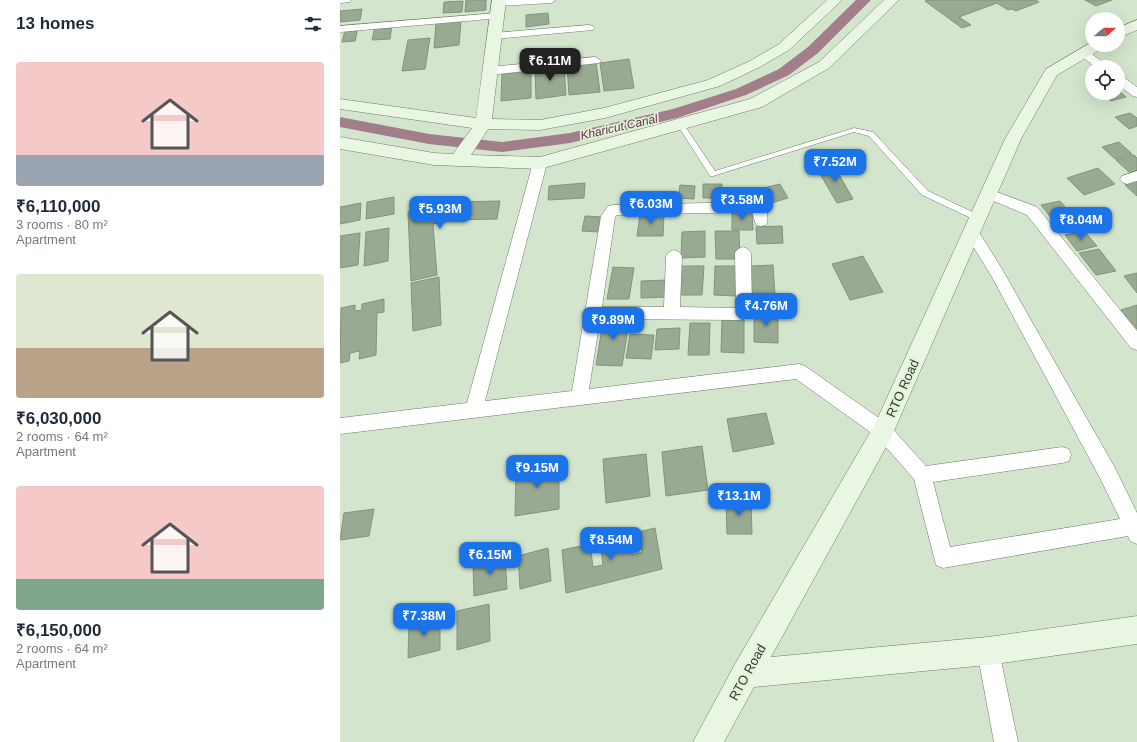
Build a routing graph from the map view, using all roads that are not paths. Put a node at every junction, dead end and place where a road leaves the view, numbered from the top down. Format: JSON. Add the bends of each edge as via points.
{"nodes":[{"id":1,"x":340,"y":0,"type":"edge"},
{"id":2,"x":346,"y":0,"type":"edge"},
{"id":3,"x":551,"y":0,"type":"edge"},
{"id":4,"x":836,"y":0,"type":"edge"},
{"id":5,"x":892,"y":0,"type":"edge"},
{"id":6,"x":498,"y":7,"type":"edge"},
{"id":7,"x":1137,"y":24,"type":"edge"},
{"id":8,"x":589,"y":28,"type":"dead end"},
{"id":9,"x":340,"y":29,"type":"edge"},
{"id":10,"x":1125,"y":30,"type":"edge"},
{"id":11,"x":494,"y":36,"type":"junction"},
{"id":12,"x":1086,"y":52,"type":"edge"},
{"id":13,"x":595,"y":61,"type":"dead end"},
{"id":14,"x":490,"y":72,"type":"junction"},
{"id":15,"x":1137,"y":80,"type":"edge"},
{"id":16,"x":1125,"y":81,"type":"edge"},
{"id":17,"x":1125,"y":84,"type":"edge"},
{"id":18,"x":1137,"y":93,"type":"edge"},
{"id":19,"x":340,"y":104,"type":"edge"},
{"id":20,"x":680,"y":124,"type":"junction"},
{"id":21,"x":479,"y":130,"type":"junction"},
{"id":22,"x":340,"y":143,"type":"edge"},
{"id":23,"x":461,"y":156,"type":"junction"},
{"id":24,"x":540,"y":163,"type":"junction"},
{"id":25,"x":989,"y":194,"type":"junction"},
{"id":26,"x":760,"y":221,"type":"dead end"},
{"id":27,"x":975,"y":225,"type":"junction"},
{"id":28,"x":743,"y":253,"type":"dead end"},
{"id":29,"x":674,"y":256,"type":"dead end"},
{"id":30,"x":592,"y":313,"type":"junction"},
{"id":31,"x":672,"y":314,"type":"junction"},
{"id":32,"x":1137,"y":343,"type":"edge"},
{"id":33,"x":579,"y":398,"type":"junction"},
{"id":34,"x":474,"y":410,"type":"junction"},
{"id":35,"x":340,"y":426,"type":"edge"},
{"id":36,"x":883,"y":431,"type":"junction"},
{"id":37,"x":1062,"y":455,"type":"dead end"},
{"id":38,"x":922,"y":474,"type":"junction"},
{"id":39,"x":1135,"y":530,"type":"edge"},
{"id":40,"x":1137,"y":630,"type":"edge"},
{"id":41,"x":988,"y":651,"type":"junction"},
{"id":42,"x":745,"y":674,"type":"junction"},
{"id":43,"x":708,"y":742,"type":"edge"},
{"id":44,"x":1006,"y":742,"type":"edge"}],
"edges":[{"from":1,"to":2,"type":"street"},
{"from":3,"to":6,"type":"street"},
{"from":4,"to":21,"type":"street","via":[[784,47],[714,83],[606,113],[540,125]]},
{"from":5,"to":20,"type":"street","via":[[824,65],[756,103]]},
{"from":6,"to":9,"type":"street"},
{"from":6,"to":11,"type":"street"},
{"from":7,"to":10,"type":"street"},
{"from":8,"to":11,"type":"street"},
{"from":11,"to":14,"type":"street"},
{"from":12,"to":25,"type":"street","name":"RTO Road","via":[[1051,72],[1014,139]]},
{"from":13,"to":14,"type":"street"},
{"from":14,"to":21,"type":"street"},
{"from":15,"to":16,"type":"street"},
{"from":17,"to":18,"type":"street"},
{"from":19,"to":21,"type":"street"},
{"from":20,"to":24,"type":"street"},
{"from":20,"to":27,"type":"lane","via":[[713,174],[854,130],[871,134],[925,193]]},
{"from":21,"to":23,"type":"street"},
{"from":22,"to":23,"type":"street","via":[[434,159]]},
{"from":23,"to":24,"type":"street"},
{"from":24,"to":34,"type":"street"},
{"from":25,"to":27,"type":"street","name":"RTO Road"},
{"from":25,"to":32,"type":"street","via":[[1032,211]]},
{"from":26,"to":30,"type":"street","via":[[759,208],[755,207],[613,210],[608,216]]},
{"from":27,"to":36,"type":"street","name":"RTO Road"},
{"from":27,"to":39,"type":"street","via":[[1004,285],[1108,474]]},
{"from":28,"to":31,"type":"street","via":[[744,309],[738,314]]},
{"from":29,"to":31,"type":"street"},
{"from":30,"to":31,"type":"street"},
{"from":30,"to":33,"type":"street"},
{"from":33,"to":34,"type":"street"},
{"from":33,"to":36,"type":"street","via":[[799,371]]},
{"from":34,"to":35,"type":"street"},
{"from":36,"to":38,"type":"street"},
{"from":36,"to":42,"type":"street","name":"RTO Road"},
{"from":37,"to":38,"type":"street"},
{"from":38,"to":39,"type":"street","via":[[943,558]]},
{"from":40,"to":41,"type":"street"},
{"from":41,"to":42,"type":"street"},
{"from":41,"to":44,"type":"street"},
{"from":42,"to":43,"type":"street","name":"RTO Road"}]}
